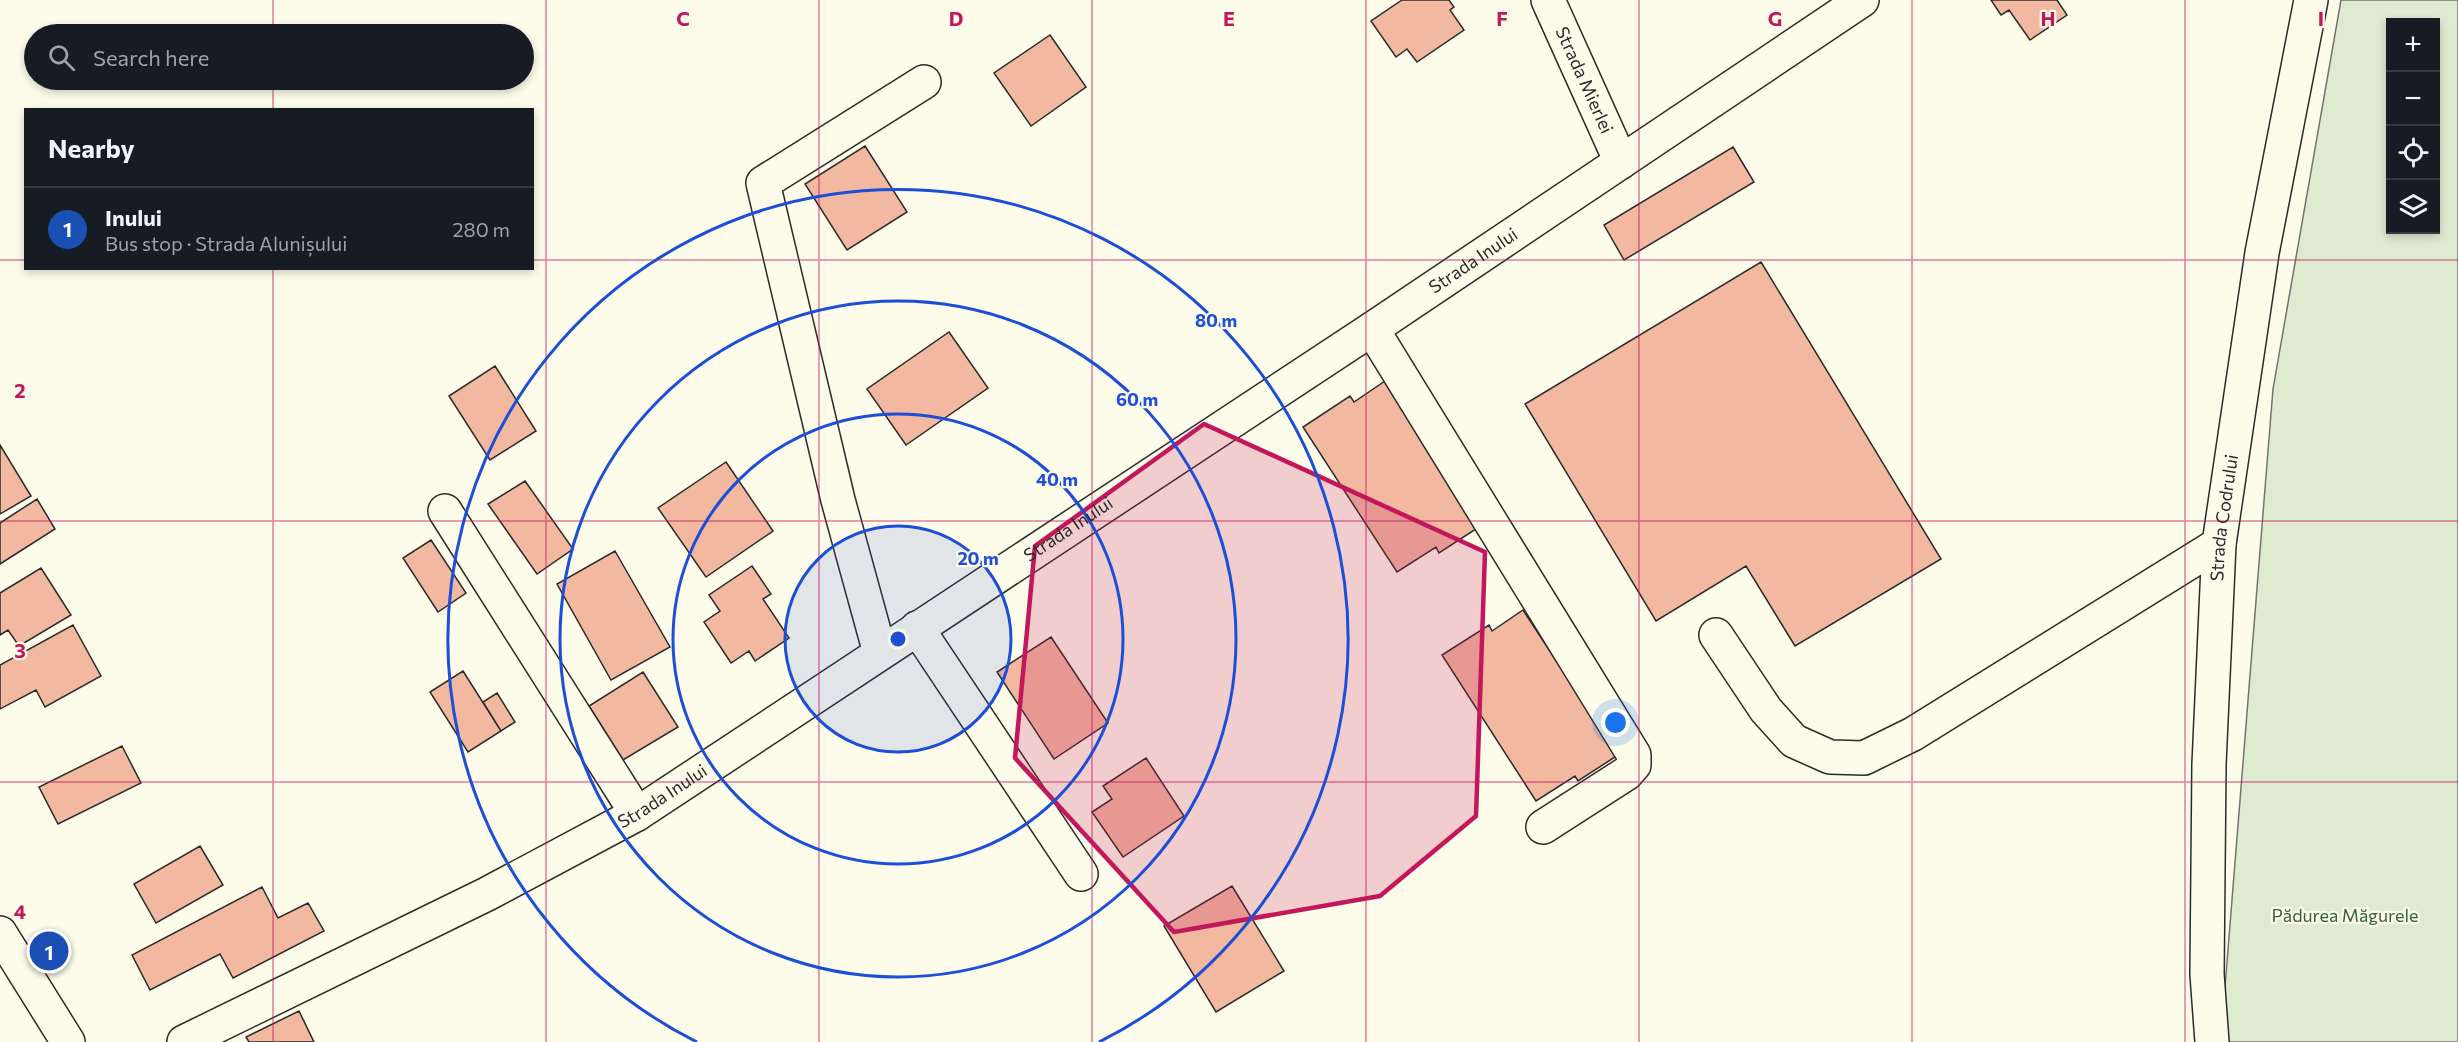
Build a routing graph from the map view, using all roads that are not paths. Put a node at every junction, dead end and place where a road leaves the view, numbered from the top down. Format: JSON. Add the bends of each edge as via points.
{"nodes":[{"id":1,"x":1548,"y":0,"type":"edge"},
{"id":2,"x":1862,"y":0,"type":"edge"},
{"id":3,"x":2311,"y":0,"type":"edge"},
{"id":4,"x":924,"y":81,"type":"dead end"},
{"id":5,"x":1621,"y":162,"type":"junction"},
{"id":6,"x":1372,"y":329,"type":"junction"},
{"id":7,"x":446,"y":511,"type":"dead end"},
{"id":8,"x":2219,"y":544,"type":"junction"},
{"id":9,"x":917,"y":628,"type":"junction"},
{"id":10,"x":1716,"y":635,"type":"dead end"},
{"id":11,"x":880,"y":653,"type":"junction"},
{"id":12,"x":637,"y":814,"type":"junction"},
{"id":13,"x":1543,"y":827,"type":"dead end"},
{"id":14,"x":1081,"y":874,"type":"dead end"},
{"id":15,"x":0,"y":933,"type":"edge"},
{"id":16,"x":68,"y":1042,"type":"edge"},
{"id":17,"x":184,"y":1042,"type":"edge"},
{"id":18,"x":2212,"y":1042,"type":"edge"}],
"edges":[{"from":1,"to":5,"type":"street","name":"Strada Mierlei"},
{"from":2,"to":5,"type":"street","name":"Strada Inului"},
{"from":3,"to":8,"type":"street","name":"Strada Codrului","via":[[2262,253]]},
{"from":4,"to":11,"type":"street","via":[[763,183],[838,500]]},
{"from":5,"to":6,"type":"street","name":"Strada Inului"},
{"from":6,"to":9,"type":"street","name":"Strada Inului"},
{"from":6,"to":13,"type":"street","via":[[1634,755],[1634,765],[1627,773]]},
{"from":7,"to":12,"type":"street"},
{"from":8,"to":10,"type":"street","via":[[1914,734],[1864,758],[1830,757],[1794,741],[1766,710]]},
{"from":8,"to":18,"type":"street","name":"Strada Codrului","via":[[2209,764],[2206,974]]},
{"from":9,"to":11,"type":"street","name":"Strada Inului"},
{"from":9,"to":14,"type":"street"},
{"from":11,"to":12,"type":"street","name":"Strada Inului"},
{"from":12,"to":17,"type":"street","name":"Strada Inului","via":[[487,894]]},
{"from":15,"to":16,"type":"street"}]}
